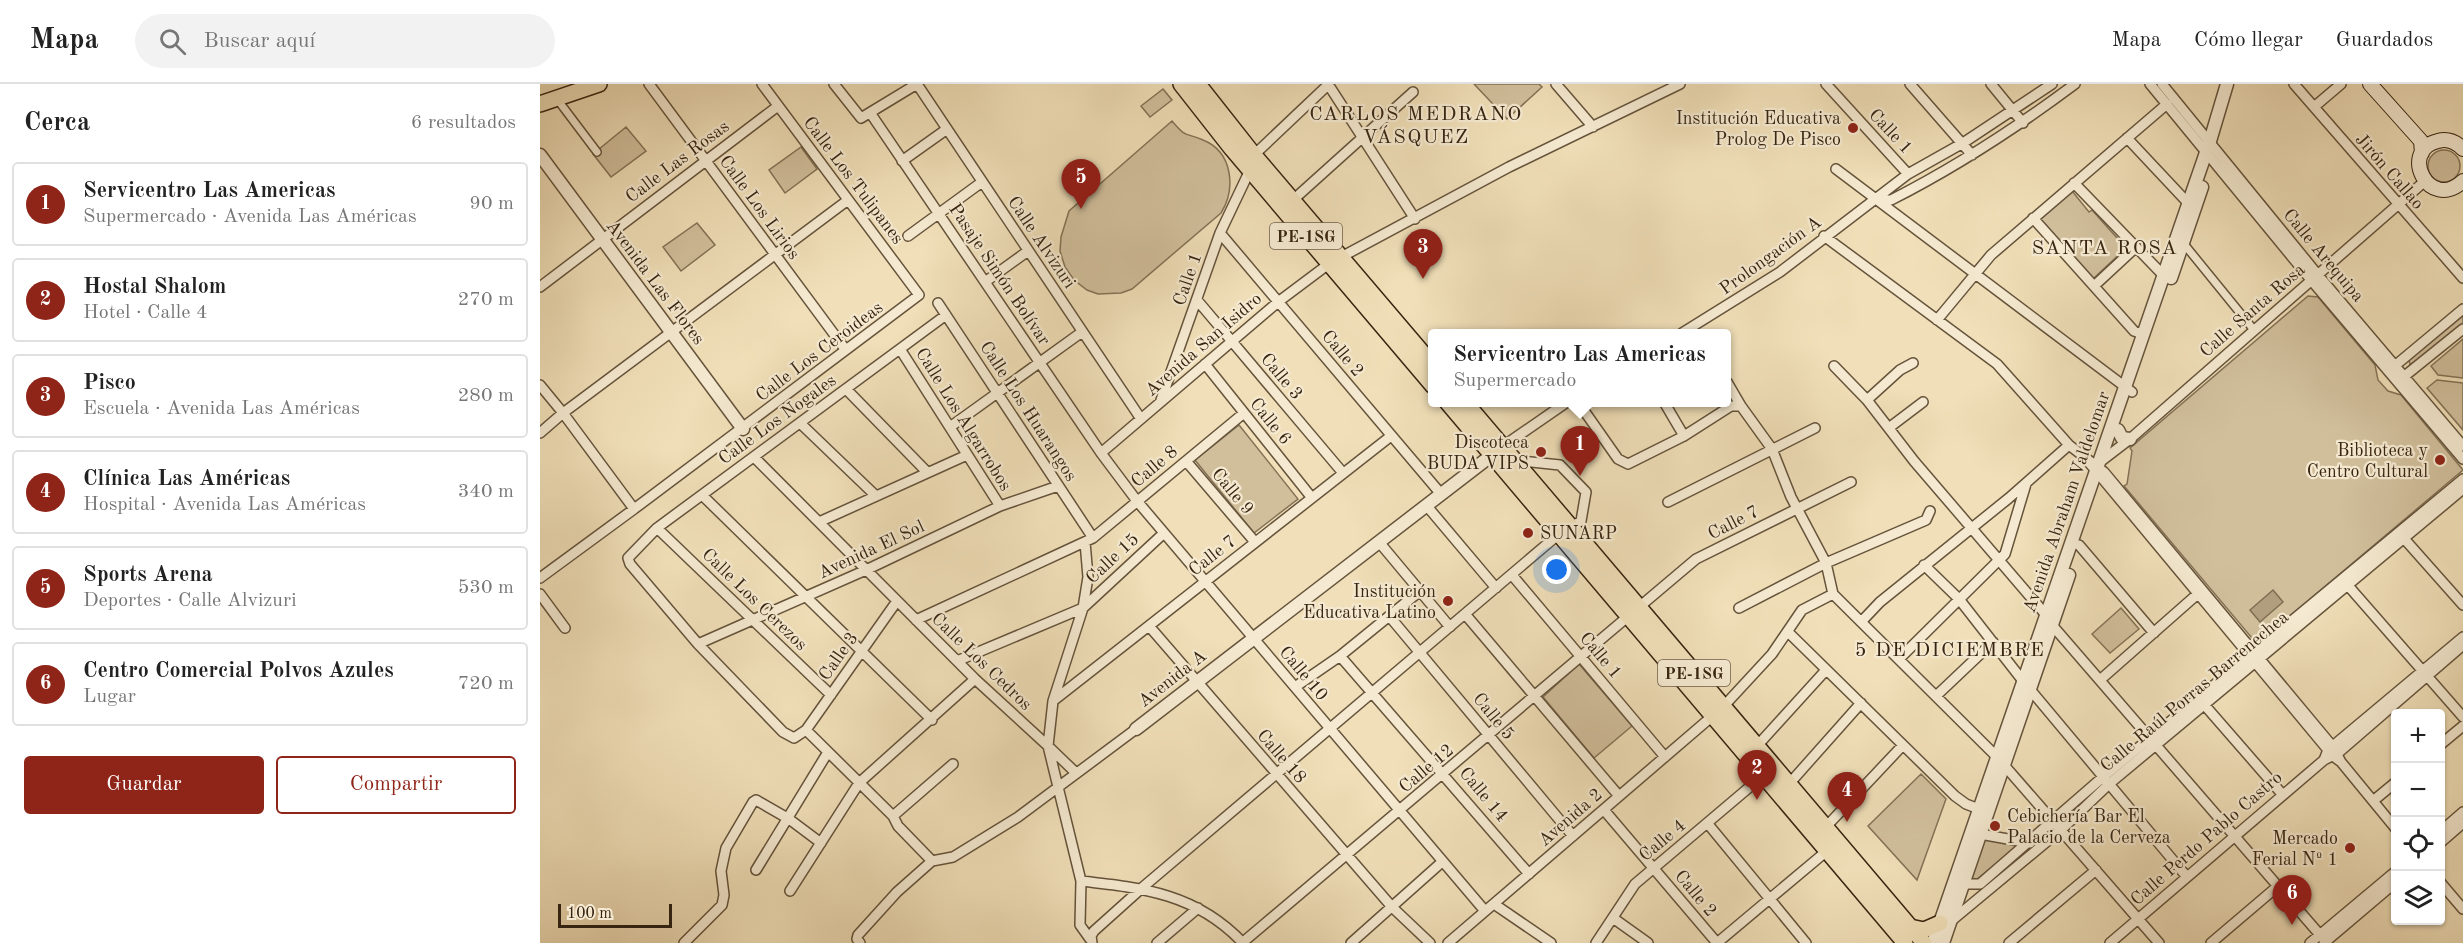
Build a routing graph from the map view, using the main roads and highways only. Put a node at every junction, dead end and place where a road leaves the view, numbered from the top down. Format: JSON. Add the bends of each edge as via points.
{"nodes":[{"id":1,"x":599,"y":84,"type":"edge"},
{"id":2,"x":1181,"y":84,"type":"edge"},
{"id":3,"x":1198,"y":84,"type":"edge"},
{"id":4,"x":2370,"y":84,"type":"edge"},
{"id":5,"x":2377,"y":84,"type":"edge"},
{"id":6,"x":540,"y":104,"type":"edge"},
{"id":7,"x":2435,"y":141,"type":"junction"},
{"id":8,"x":2463,"y":149,"type":"edge"},
{"id":9,"x":2422,"y":153,"type":"junction"},
{"id":10,"x":1252,"y":163,"type":"junction"},
{"id":11,"x":2463,"y":181,"type":"edge"},
{"id":12,"x":2457,"y":190,"type":"edge"},
{"id":13,"x":1336,"y":260,"type":"junction"},
{"id":14,"x":1428,"y":360,"type":"edge"},
{"id":15,"x":1428,"y":380,"type":"edge"},
{"id":16,"x":1452,"y":407,"type":"edge"},
{"id":17,"x":1468,"y":407,"type":"edge"},
{"id":18,"x":1497,"y":451,"type":"junction"},
{"id":19,"x":1564,"y":530,"type":"junction"},
{"id":20,"x":1718,"y":711,"type":"junction"},
{"id":21,"x":1769,"y":771,"type":"junction"},
{"id":22,"x":1820,"y":832,"type":"junction"},
{"id":23,"x":1945,"y":923,"type":"road end"},
{"id":24,"x":1910,"y":927,"type":"junction"},
{"id":25,"x":1905,"y":943,"type":"edge"},
{"id":26,"x":1924,"y":943,"type":"edge"}],
"edges":[{"from":1,"to":6,"type":"main road"},
{"from":2,"to":10,"type":"main road","number":"PE-1SG"},
{"from":3,"to":10,"type":"main road","number":"PE-1SG"},
{"from":4,"to":9,"type":"main road","via":[[2421,141]]},
{"from":5,"to":7,"type":"main road","via":[[2422,134]]},
{"from":7,"to":8,"type":"main road","via":[[2451,141]]},
{"from":7,"to":9,"type":"main road"},
{"from":9,"to":12,"type":"main road","via":[[2419,168],[2425,181],[2437,189]]},
{"from":10,"to":13,"type":"main road","number":"PE-1SG"},
{"from":10,"to":13,"type":"main road","number":"PE-1SG","via":[[1293,200]]},
{"from":11,"to":12,"type":"main road"},
{"from":13,"to":14,"type":"main road","number":"PE-1SG"},
{"from":13,"to":15,"type":"main road","number":"PE-1SG"},
{"from":16,"to":18,"type":"main road","number":"PE-1SG"},
{"from":17,"to":18,"type":"main road","number":"PE-1SG"},
{"from":18,"to":19,"type":"main road","number":"PE-1SG"},
{"from":18,"to":19,"type":"main road","number":"PE-1SG","via":[[1513,460]]},
{"from":19,"to":20,"type":"main road","number":"PE-1SG"},
{"from":20,"to":21,"type":"main road","number":"PE-1SG"},
{"from":20,"to":21,"type":"main road","number":"PE-1SG","via":[[1757,746]]},
{"from":21,"to":22,"type":"main road","number":"PE-1SG"},
{"from":21,"to":22,"type":"main road","number":"PE-1SG","via":[[1789,784]]},
{"from":22,"to":24,"type":"main road","number":"PE-1SG"},
{"from":22,"to":25,"type":"main road","number":"PE-1SG","via":[[1828,850]]},
{"from":23,"to":24,"type":"main road","via":[[1928,929]]},
{"from":24,"to":26,"type":"main road","number":"PE-1SG"}]}
